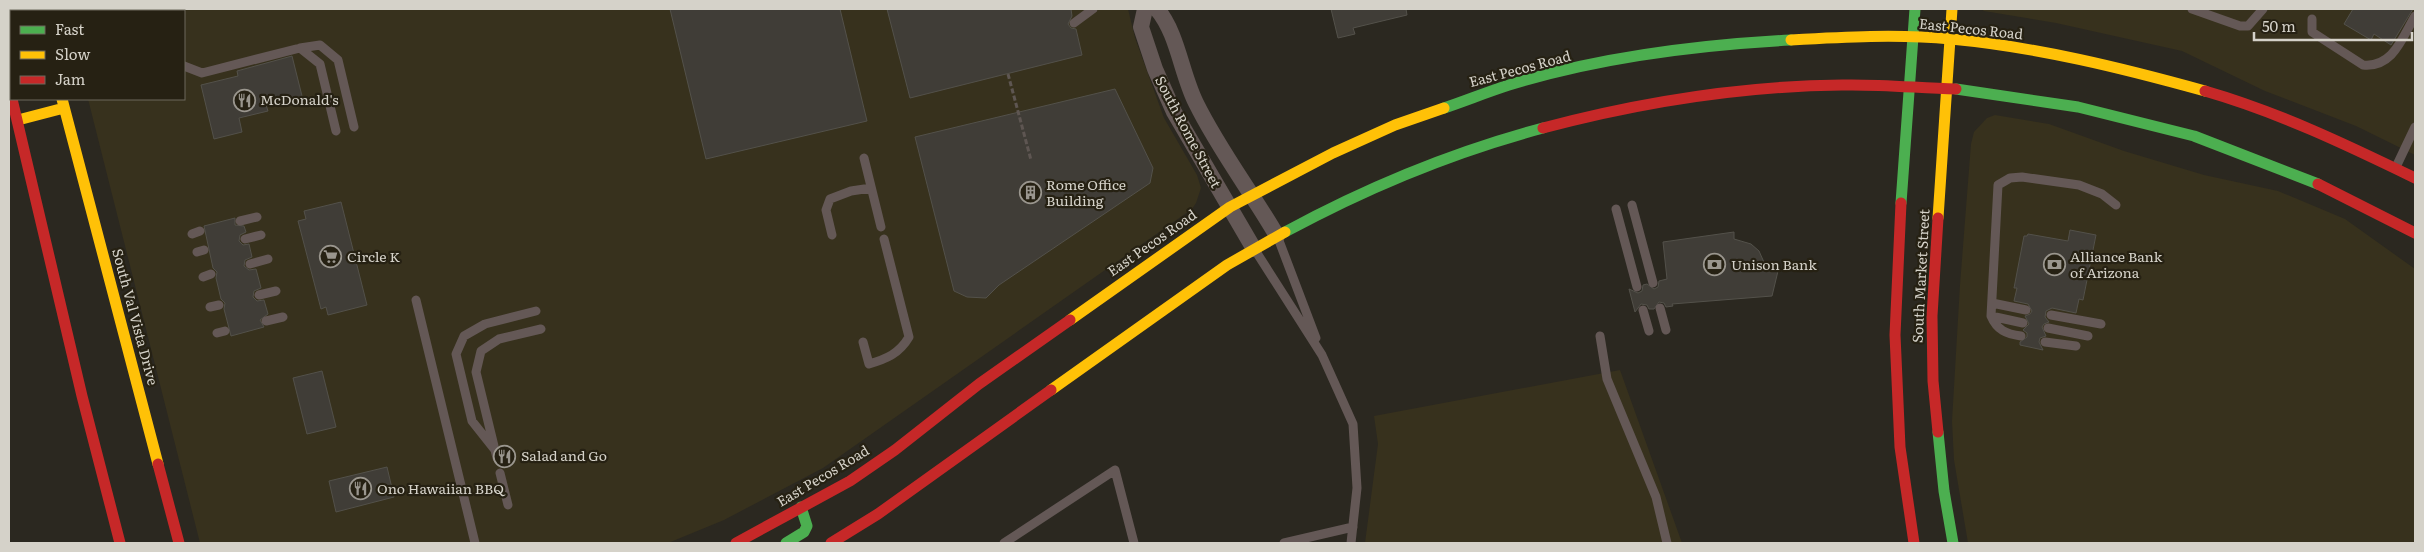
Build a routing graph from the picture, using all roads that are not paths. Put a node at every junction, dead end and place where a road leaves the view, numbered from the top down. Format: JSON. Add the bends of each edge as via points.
{"nodes":[{"id":1,"x":1091,"y":9,"type":"edge"},
{"id":2,"x":1145,"y":9,"type":"edge"},
{"id":3,"x":1157,"y":9,"type":"edge"},
{"id":4,"x":1915,"y":9,"type":"edge"},
{"id":5,"x":1952,"y":9,"type":"edge"},
{"id":6,"x":2192,"y":9,"type":"edge"},
{"id":7,"x":2263,"y":9,"type":"edge"},
{"id":8,"x":2415,"y":16,"type":"edge"},
{"id":9,"x":2312,"y":19,"type":"dead end"},
{"id":10,"x":1074,"y":23,"type":"dead end"},
{"id":11,"x":1913,"y":37,"type":"junction"},
{"id":12,"x":1950,"y":39,"type":"junction"},
{"id":13,"x":300,"y":48,"type":"junction"},
{"id":14,"x":185,"y":66,"type":"edge"},
{"id":15,"x":1910,"y":84,"type":"junction"},
{"id":16,"x":1947,"y":87,"type":"junction"},
{"id":17,"x":11,"y":100,"type":"edge"},
{"id":18,"x":63,"y":103,"type":"edge"},
{"id":19,"x":13,"y":121,"type":"edge"},
{"id":20,"x":354,"y":126,"type":"dead end"},
{"id":21,"x":2415,"y":127,"type":"edge"},
{"id":22,"x":336,"y":131,"type":"dead end"},
{"id":23,"x":864,"y":158,"type":"dead end"},
{"id":24,"x":2396,"y":168,"type":"junction"},
{"id":25,"x":2415,"y":178,"type":"edge"},
{"id":26,"x":871,"y":188,"type":"junction"},
{"id":27,"x":1253,"y":194,"type":"junction"},
{"id":28,"x":1632,"y":205,"type":"dead end"},
{"id":29,"x":2116,"y":205,"type":"dead end"},
{"id":30,"x":1230,"y":207,"type":"junction"},
{"id":31,"x":1616,"y":209,"type":"dead end"},
{"id":32,"x":256,"y":217,"type":"dead end"},
{"id":33,"x":240,"y":221,"type":"dead end"},
{"id":34,"x":880,"y":228,"type":"dead end"},
{"id":35,"x":2415,"y":233,"type":"edge"},
{"id":36,"x":261,"y":235,"type":"dead end"},
{"id":37,"x":832,"y":235,"type":"dead end"},
{"id":38,"x":1277,"y":236,"type":"junction"},
{"id":39,"x":245,"y":239,"type":"dead end"},
{"id":40,"x":884,"y":239,"type":"dead end"},
{"id":41,"x":1254,"y":249,"type":"junction"},
{"id":42,"x":268,"y":259,"type":"dead end"},
{"id":43,"x":250,"y":264,"type":"dead end"},
{"id":44,"x":1653,"y":283,"type":"dead end"},
{"id":45,"x":1637,"y":287,"type":"dead end"},
{"id":46,"x":276,"y":291,"type":"dead end"},
{"id":47,"x":260,"y":295,"type":"dead end"},
{"id":48,"x":416,"y":300,"type":"dead end"},
{"id":49,"x":1992,"y":304,"type":"junction"},
{"id":50,"x":1660,"y":308,"type":"dead end"},
{"id":51,"x":1643,"y":310,"type":"dead end"},
{"id":52,"x":2026,"y":310,"type":"dead end"},
{"id":53,"x":536,"y":311,"type":"dead end"},
{"id":54,"x":2051,"y":314,"type":"dead end"},
{"id":55,"x":1991,"y":316,"type":"junction"},
{"id":56,"x":283,"y":317,"type":"dead end"},
{"id":57,"x":266,"y":321,"type":"dead end"},
{"id":58,"x":2023,"y":324,"type":"dead end"},
{"id":59,"x":2100,"y":324,"type":"dead end"},
{"id":60,"x":2048,"y":328,"type":"dead end"},
{"id":61,"x":541,"y":329,"type":"dead end"},
{"id":62,"x":1666,"y":330,"type":"dead end"},
{"id":63,"x":1649,"y":331,"type":"dead end"},
{"id":64,"x":1600,"y":336,"type":"dead end"},
{"id":65,"x":2021,"y":336,"type":"dead end"},
{"id":66,"x":2088,"y":336,"type":"dead end"},
{"id":67,"x":863,"y":342,"type":"dead end"},
{"id":68,"x":2045,"y":342,"type":"dead end"},
{"id":69,"x":2076,"y":346,"type":"dead end"},
{"id":70,"x":1322,"y":355,"type":"junction"},
{"id":71,"x":500,"y":473,"type":"dead end"},
{"id":72,"x":508,"y":505,"type":"dead end"},
{"id":73,"x":801,"y":507,"type":"junction"},
{"id":74,"x":1353,"y":527,"type":"junction"},
{"id":75,"x":835,"y":542,"type":"edge"},
{"id":76,"x":120,"y":543,"type":"edge"},
{"id":77,"x":178,"y":543,"type":"edge"},
{"id":78,"x":475,"y":543,"type":"edge"},
{"id":79,"x":736,"y":543,"type":"edge"},
{"id":80,"x":786,"y":543,"type":"edge"},
{"id":81,"x":1004,"y":543,"type":"edge"},
{"id":82,"x":1134,"y":543,"type":"edge"},
{"id":83,"x":1284,"y":543,"type":"edge"},
{"id":84,"x":1351,"y":543,"type":"edge"},
{"id":85,"x":1667,"y":543,"type":"edge"},
{"id":86,"x":1914,"y":543,"type":"edge"},
{"id":87,"x":1953,"y":543,"type":"edge"}],
"edges":[{"from":1,"to":10,"type":"lane"},
{"from":2,"to":30,"type":"street","name":"South Rome Street","via":[[1142,27],[1155,69],[1194,149]]},
{"from":3,"to":27,"type":"street","name":"South Rome Street","via":[[1167,21],[1188,86],[1201,114]]},
{"from":4,"to":11,"type":"main road","name":"South Market Street"},
{"from":5,"to":12,"type":"main road","name":"South Market Street"},
{"from":6,"to":7,"type":"lane","via":[[2248,26]]},
{"from":8,"to":9,"type":"lane","via":[[2392,56],[2373,66],[2363,65],[2312,32]]},
{"from":11,"to":12,"type":"main road","name":"East Pecos Road"},
{"from":11,"to":15,"type":"main road","name":"South Market Street"},
{"from":11,"to":27,"type":"main road","name":"East Pecos Road","via":[[1731,43],[1570,70],[1510,85],[1395,125]]},
{"from":12,"to":16,"type":"main road","name":"South Market Street"},
{"from":12,"to":24,"type":"main road","name":"East Pecos Road","via":[[2017,48],[2138,72],[2247,103]]},
{"from":13,"to":14,"type":"lane","via":[[202,73]]},
{"from":13,"to":20,"type":"lane","via":[[320,45],[338,60]]},
{"from":13,"to":22,"type":"lane","via":[[320,64]]},
{"from":15,"to":16,"type":"main road"},
{"from":15,"to":38,"type":"main road","via":[[1764,88],[1604,111],[1485,144],[1429,165]]},
{"from":15,"to":86,"type":"main road","name":"South Market Street","via":[[1895,335],[1900,447]]},
{"from":16,"to":35,"type":"main road","via":[[2032,98],[2139,121],[2306,179]]},
{"from":16,"to":87,"type":"main road","name":"South Market Street","via":[[1932,335],[1940,457]]},
{"from":17,"to":19,"type":"main road"},
{"from":18,"to":19,"type":"main road"},
{"from":18,"to":77,"type":"main road","name":"South Val Vista Drive"},
{"from":19,"to":76,"type":"main road"},
{"from":21,"to":24,"type":"lane"},
{"from":23,"to":26,"type":"lane"},
{"from":24,"to":25,"type":"main road","name":"East Pecos Road"},
{"from":26,"to":34,"type":"lane"},
{"from":26,"to":37,"type":"lane","via":[[851,190],[830,199],[826,210]]},
{"from":27,"to":30,"type":"main road","name":"East Pecos Road"},
{"from":27,"to":38,"type":"street","name":"South Rome Street"},
{"from":28,"to":44,"type":"lane"},
{"from":29,"to":49,"type":"lane","via":[[2102,194],[2079,185],[2022,177],[2010,178],[1998,185]]},
{"from":30,"to":41,"type":"street","name":"South Rome Street"},
{"from":30,"to":73,"type":"main road","name":"East Pecos Road","via":[[979,384],[895,450],[850,481]]},
{"from":31,"to":45,"type":"lane"},
{"from":32,"to":33,"type":"lane"},
{"from":36,"to":39,"type":"lane"},
{"from":38,"to":41,"type":"main road"},
{"from":38,"to":70,"type":"lane"},
{"from":40,"to":67,"type":"lane","via":[[909,338],[901,350],[869,364]]},
{"from":41,"to":70,"type":"lane"},
{"from":41,"to":75,"type":"main road"},
{"from":42,"to":43,"type":"lane"},
{"from":46,"to":47,"type":"lane"},
{"from":48,"to":78,"type":"lane"},
{"from":49,"to":52,"type":"lane"},
{"from":49,"to":55,"type":"lane"},
{"from":50,"to":62,"type":"lane"},
{"from":51,"to":63,"type":"lane"},
{"from":53,"to":61,"type":"lane","via":[[485,324],[464,336],[456,354],[472,421],[496,454],[476,372],[481,351],[499,339]]},
{"from":54,"to":59,"type":"lane"},
{"from":55,"to":58,"type":"lane"},
{"from":55,"to":65,"type":"lane","via":[[1995,326]]},
{"from":56,"to":57,"type":"lane"},
{"from":60,"to":66,"type":"lane"},
{"from":64,"to":85,"type":"lane","via":[[1607,379],[1656,497]]},
{"from":68,"to":69,"type":"lane"},
{"from":70,"to":74,"type":"lane","via":[[1353,424],[1357,488]]},
{"from":71,"to":72,"type":"lane"},
{"from":73,"to":79,"type":"main road","name":"East Pecos Road"},
{"from":73,"to":80,"type":"main road","via":[[808,526]]},
{"from":74,"to":83,"type":"lane"},
{"from":74,"to":84,"type":"lane"},
{"from":81,"to":82,"type":"lane","via":[[1115,470]]}]}
